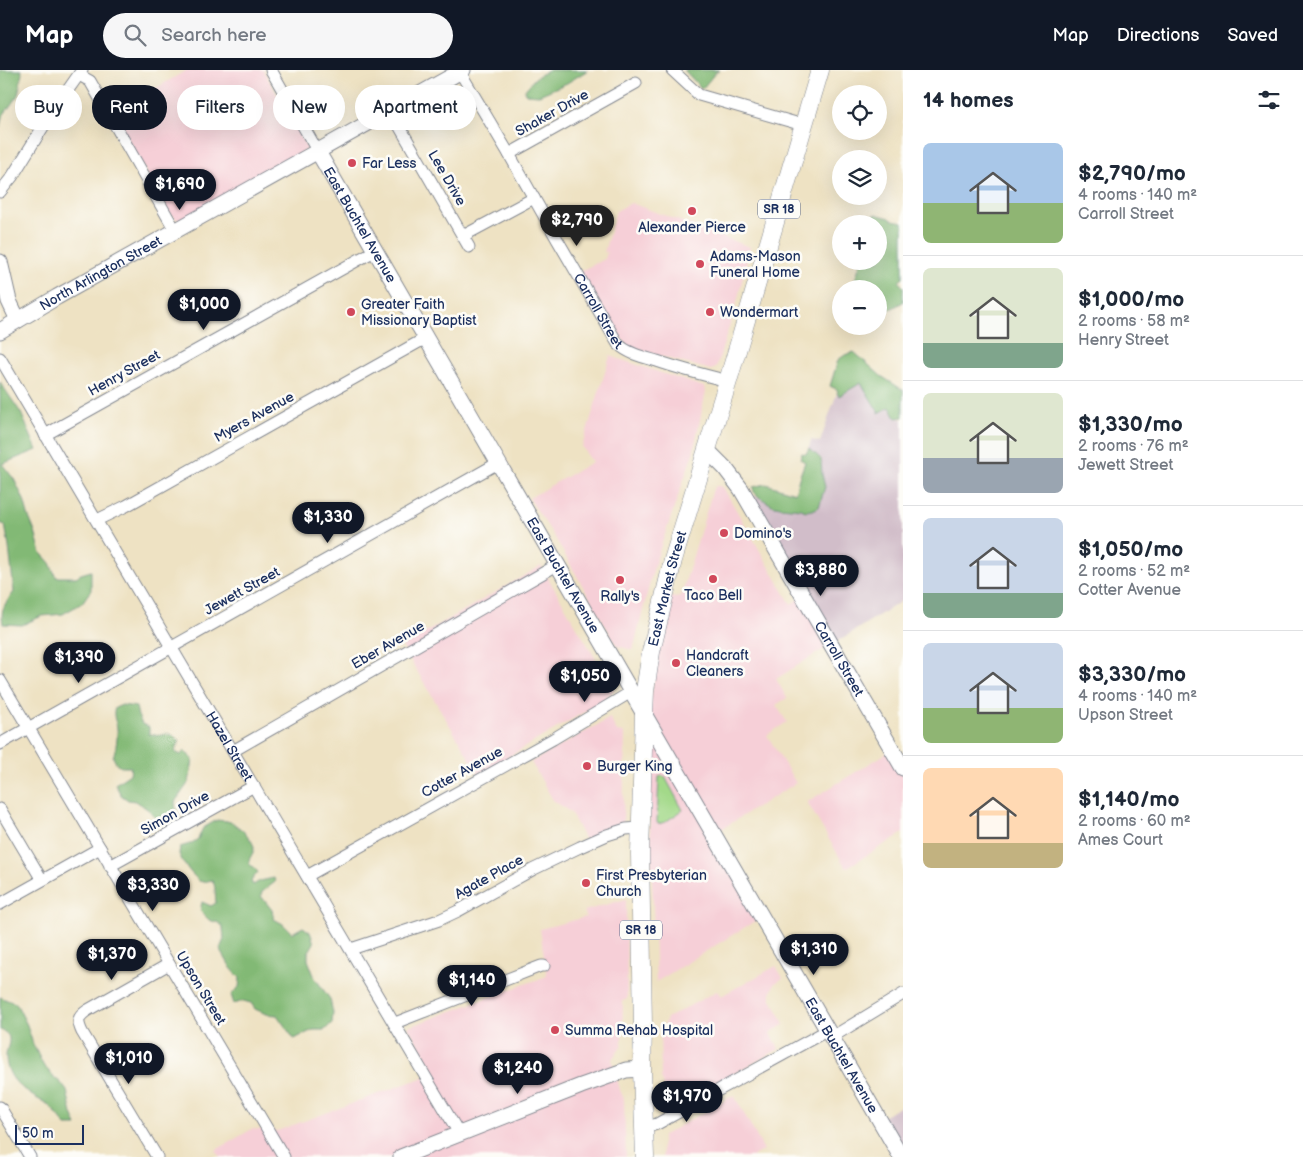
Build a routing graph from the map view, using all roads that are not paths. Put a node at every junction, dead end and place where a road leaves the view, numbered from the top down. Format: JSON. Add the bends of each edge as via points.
{"nodes":[{"id":1,"x":272,"y":70,"type":"edge"},
{"id":2,"x":672,"y":70,"type":"edge"},
{"id":3,"x":820,"y":70,"type":"edge"},
{"id":4,"x":461,"y":71,"type":"edge"},
{"id":5,"x":81,"y":72,"type":"edge"},
{"id":6,"x":636,"y":83,"type":"dead end"},
{"id":7,"x":436,"y":85,"type":"edge"},
{"id":8,"x":803,"y":125,"type":"junction"},
{"id":9,"x":356,"y":130,"type":"edge"},
{"id":10,"x":402,"y":130,"type":"edge"},
{"id":11,"x":318,"y":152,"type":"junction"},
{"id":12,"x":509,"y":154,"type":"junction"},
{"id":13,"x":0,"y":192,"type":"edge"},
{"id":14,"x":534,"y":198,"type":"junction"},
{"id":15,"x":175,"y":230,"type":"junction"},
{"id":16,"x":463,"y":236,"type":"junction"},
{"id":17,"x":469,"y":247,"type":"dead end"},
{"id":18,"x":376,"y":250,"type":"junction"},
{"id":19,"x":0,"y":262,"type":"edge"},
{"id":20,"x":18,"y":320,"type":"junction"},
{"id":21,"x":0,"y":331,"type":"edge"},
{"id":22,"x":426,"y":338,"type":"junction"},
{"id":23,"x":0,"y":358,"type":"edge"},
{"id":24,"x":728,"y":381,"type":"junction"},
{"id":25,"x":46,"y":435,"type":"junction"},
{"id":26,"x":707,"y":450,"type":"junction"},
{"id":27,"x":498,"y":463,"type":"junction"},
{"id":28,"x":97,"y":520,"type":"junction"},
{"id":29,"x":557,"y":566,"type":"junction"},
{"id":30,"x":171,"y":647,"type":"junction"},
{"id":31,"x":0,"y":680,"type":"edge"},
{"id":32,"x":631,"y":692,"type":"junction"},
{"id":33,"x":644,"y":714,"type":"junction"},
{"id":34,"x":29,"y":728,"type":"junction"},
{"id":35,"x":0,"y":744,"type":"edge"},
{"id":36,"x":233,"y":750,"type":"junction"},
{"id":37,"x":903,"y":768,"type":"edge"},
{"id":38,"x":254,"y":786,"type":"junction"},
{"id":39,"x":0,"y":809,"type":"edge"},
{"id":40,"x":640,"y":828,"type":"junction"},
{"id":41,"x":100,"y":848,"type":"junction"},
{"id":42,"x":110,"y":866,"type":"junction"},
{"id":43,"x":307,"y":876,"type":"junction"},
{"id":44,"x":42,"y":880,"type":"junction"},
{"id":45,"x":0,"y":904,"type":"edge"},
{"id":46,"x":351,"y":949,"type":"junction"},
{"id":47,"x":169,"y":964,"type":"junction"},
{"id":48,"x":544,"y":966,"type":"dead end"},
{"id":49,"x":903,"y":994,"type":"edge"},
{"id":50,"x":395,"y":1023,"type":"junction"},
{"id":51,"x":830,"y":1034,"type":"junction"},
{"id":52,"x":642,"y":1070,"type":"junction"},
{"id":53,"x":0,"y":1107,"type":"edge"},
{"id":54,"x":644,"y":1128,"type":"junction"},
{"id":55,"x":460,"y":1135,"type":"junction"},
{"id":56,"x":30,"y":1157,"type":"edge"},
{"id":57,"x":157,"y":1157,"type":"edge"},
{"id":58,"x":284,"y":1157,"type":"edge"},
{"id":59,"x":401,"y":1157,"type":"edge"},
{"id":60,"x":645,"y":1157,"type":"edge"},
{"id":61,"x":901,"y":1157,"type":"edge"}],
"edges":[{"from":1,"to":11,"type":"street","name":"East Buchtel Avenue"},
{"from":2,"to":8,"type":"street","via":[[699,95]]},
{"from":3,"to":8,"type":"main road","name":"East Market Street","number":"SR 18"},
{"from":4,"to":7,"type":"street","name":"North Arlington Street"},
{"from":4,"to":12,"type":"street","name":"Carroll Street"},
{"from":5,"to":13,"type":"street"},
{"from":5,"to":15,"type":"street","via":[[90,81]]},
{"from":6,"to":12,"type":"street","name":"Shaker Drive"},
{"from":8,"to":24,"type":"main road","name":"East Market Street","number":"SR 18"},
{"from":9,"to":11,"type":"street","name":"North Arlington Street"},
{"from":10,"to":16,"type":"street","name":"Lee Drive"},
{"from":11,"to":15,"type":"street","name":"North Arlington Street"},
{"from":11,"to":18,"type":"street","name":"East Buchtel Avenue"},
{"from":12,"to":14,"type":"street","name":"Carroll Street"},
{"from":14,"to":16,"type":"street"},
{"from":14,"to":24,"type":"street","name":"Carroll Street","via":[[614,338],[624,349]]},
{"from":15,"to":20,"type":"street","name":"North Arlington Street"},
{"from":16,"to":17,"type":"street","name":"Lee Drive"},
{"from":18,"to":22,"type":"street","name":"East Buchtel Avenue"},
{"from":18,"to":25,"type":"street","name":"Henry Street"},
{"from":19,"to":20,"type":"street","via":[[9,301]]},
{"from":20,"to":21,"type":"street","name":"North Arlington Street"},
{"from":22,"to":27,"type":"street","name":"East Buchtel Avenue"},
{"from":22,"to":28,"type":"street","name":"Myers Avenue"},
{"from":23,"to":25,"type":"street","name":"Hazel Street"},
{"from":24,"to":26,"type":"main road","name":"East Market Street","number":"SR 18"},
{"from":25,"to":28,"type":"street","name":"Hazel Street"},
{"from":26,"to":33,"type":"main road","name":"East Market Street","number":"SR 18","via":[[665,590],[648,670]]},
{"from":26,"to":37,"type":"street","name":"Carroll Street","via":[[741,489]]},
{"from":27,"to":29,"type":"street","name":"East Buchtel Avenue"},
{"from":27,"to":30,"type":"street","name":"Jewett Street"},
{"from":28,"to":30,"type":"street","name":"Hazel Street"},
{"from":29,"to":32,"type":"street","name":"East Buchtel Avenue"},
{"from":29,"to":36,"type":"street","name":"Eber Avenue"},
{"from":30,"to":34,"type":"street","name":"Jewett Street"},
{"from":30,"to":36,"type":"street","name":"Hazel Street"},
{"from":31,"to":34,"type":"street","name":"Upson Street"},
{"from":32,"to":33,"type":"street","name":"East Buchtel Avenue"},
{"from":32,"to":43,"type":"street","name":"Cotter Avenue"},
{"from":33,"to":40,"type":"main road","name":"East Market Street","number":"SR 18"},
{"from":33,"to":51,"type":"street","name":"East Buchtel Avenue"},
{"from":34,"to":35,"type":"street","name":"Jewett Street"},
{"from":34,"to":41,"type":"street","name":"Upson Street"},
{"from":36,"to":38,"type":"street","name":"Hazel Street"},
{"from":38,"to":42,"type":"street","name":"Simon Drive"},
{"from":38,"to":43,"type":"street","name":"Hazel Street"},
{"from":39,"to":44,"type":"street"},
{"from":40,"to":46,"type":"street","name":"Agate Place","via":[[607,835],[580,847],[439,920]]},
{"from":40,"to":52,"type":"main road","name":"East Market Street","number":"SR 18"},
{"from":41,"to":42,"type":"street","name":"Upson Street"},
{"from":41,"to":44,"type":"street"},
{"from":42,"to":47,"type":"street","name":"Upson Street"},
{"from":43,"to":46,"type":"street","name":"Hazel Street"},
{"from":44,"to":45,"type":"street"},
{"from":46,"to":50,"type":"street","name":"Hazel Street"},
{"from":47,"to":57,"type":"street","via":[[90,1009],[79,1019],[82,1032]]},
{"from":47,"to":58,"type":"street","name":"Upson Street"},
{"from":48,"to":50,"type":"street"},
{"from":49,"to":51,"type":"street"},
{"from":50,"to":55,"type":"street","name":"Hazel Street"},
{"from":51,"to":54,"type":"street","via":[[658,1124]]},
{"from":51,"to":61,"type":"street","name":"East Buchtel Avenue"},
{"from":52,"to":54,"type":"main road","name":"East Market Street","number":"SR 18"},
{"from":52,"to":55,"type":"street","via":[[626,1070],[581,1086]]},
{"from":53,"to":56,"type":"street"},
{"from":54,"to":60,"type":"main road","name":"East Market Street","number":"SR 18"},
{"from":55,"to":59,"type":"street"}]}
